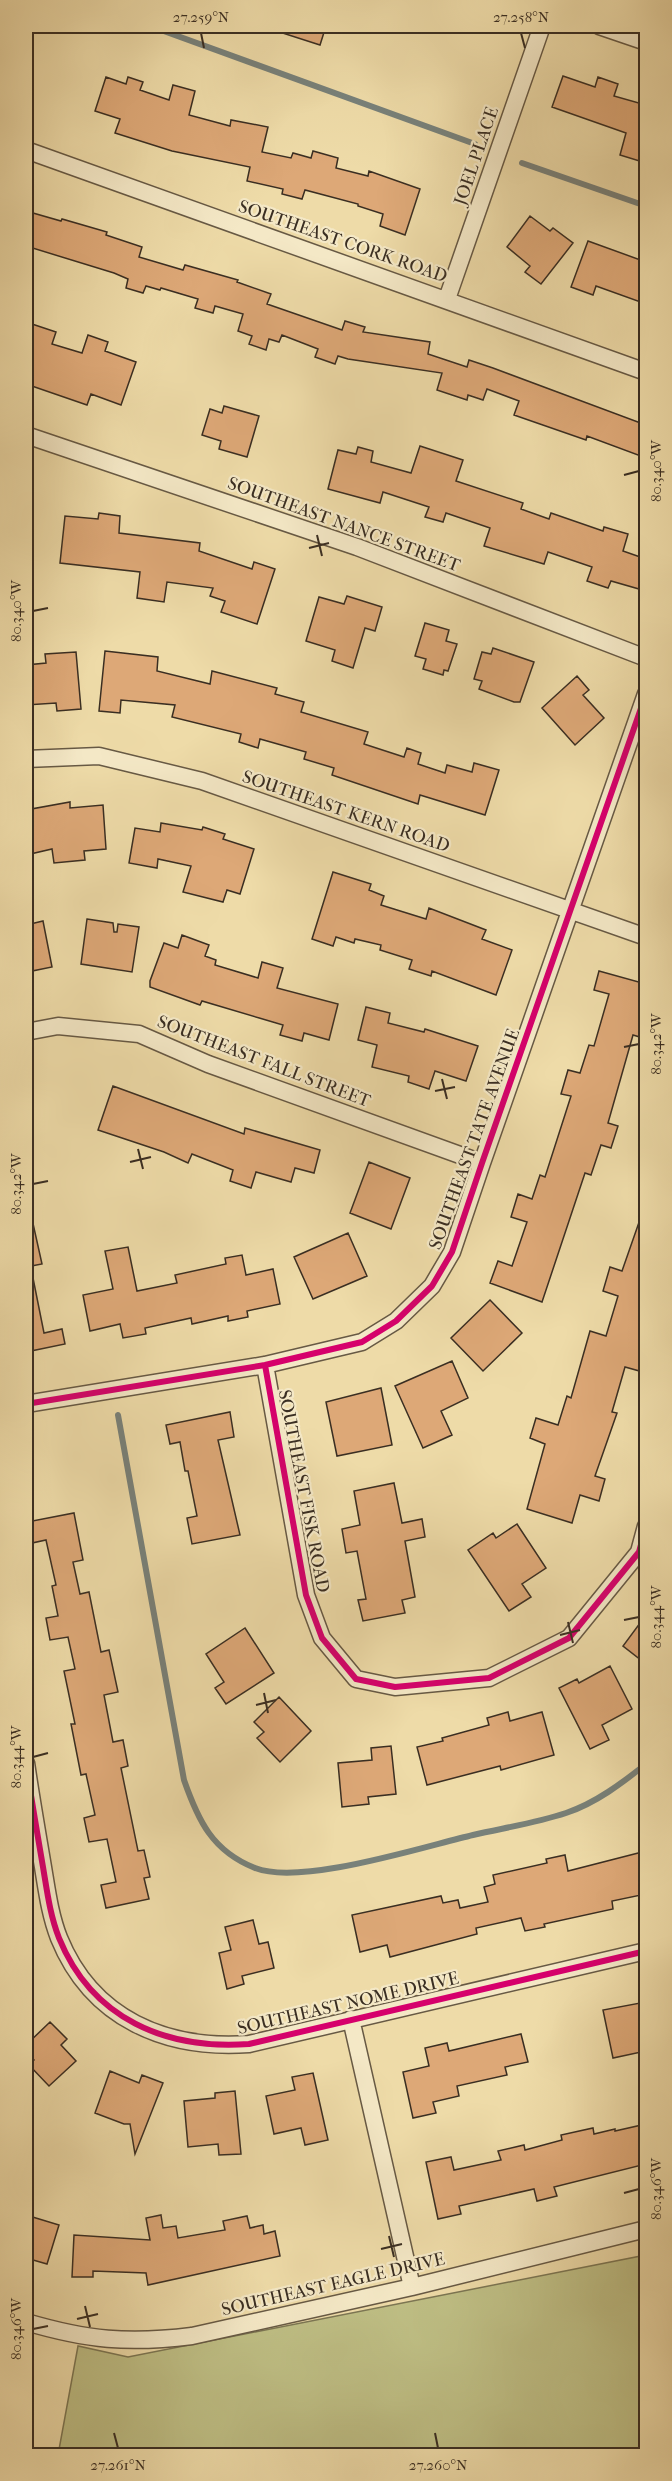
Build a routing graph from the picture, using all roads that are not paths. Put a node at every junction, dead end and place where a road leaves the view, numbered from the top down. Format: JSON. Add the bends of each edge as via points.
{"nodes":[{"id":1,"x":542,"y":26,"type":"edge"},
{"id":2,"x":599,"y":26,"type":"edge"},
{"id":3,"x":646,"y":42,"type":"edge"},
{"id":4,"x":26,"y":150,"type":"edge"},
{"id":5,"x":447,"y":299,"type":"junction"},
{"id":6,"x":646,"y":372,"type":"edge"},
{"id":7,"x":26,"y":435,"type":"edge"},
{"id":8,"x":646,"y":658,"type":"edge"},
{"id":9,"x":646,"y":694,"type":"edge"},
{"id":10,"x":26,"y":759,"type":"edge"},
{"id":11,"x":572,"y":909,"type":"junction"},
{"id":12,"x":646,"y":937,"type":"edge"},
{"id":13,"x":26,"y":1032,"type":"edge"},
{"id":14,"x":482,"y":1163,"type":"junction"},
{"id":15,"x":265,"y":1365,"type":"junction"},
{"id":16,"x":26,"y":1404,"type":"edge"},
{"id":17,"x":646,"y":1526,"type":"edge"},
{"id":18,"x":26,"y":1763,"type":"edge"},
{"id":19,"x":646,"y":1951,"type":"edge"},
{"id":20,"x":351,"y":2019,"type":"junction"},
{"id":21,"x":646,"y":2229,"type":"edge"},
{"id":22,"x":412,"y":2287,"type":"junction"},
{"id":23,"x":26,"y":2322,"type":"edge"}],
"edges":[{"from":1,"to":5,"type":"street","name":"JOEL PLACE"},
{"from":2,"to":3,"type":"street"},
{"from":4,"to":5,"type":"street","name":"SOUTHEAST CORK ROAD"},
{"from":5,"to":6,"type":"street","name":"SOUTHEAST CORK ROAD"},
{"from":7,"to":8,"type":"street","name":"SOUTHEAST NANCE STREET","via":[[357,547]]},
{"from":9,"to":11,"type":"street","name":"SOUTHEAST TATE AVENUE"},
{"from":10,"to":11,"type":"street","name":"SOUTHEAST KERN ROAD","via":[[99,756],[202,781]]},
{"from":11,"to":12,"type":"street","name":"SOUTHEAST KERN ROAD"},
{"from":11,"to":14,"type":"street","name":"SOUTHEAST TATE AVENUE"},
{"from":13,"to":14,"type":"street","name":"SOUTHEAST FALL STREET","via":[[58,1026],[138,1034],[208,1064]]},
{"from":14,"to":15,"type":"street","name":"SOUTHEAST TATE AVENUE","via":[[452,1252],[432,1286],[396,1321],[362,1342]]},
{"from":15,"to":16,"type":"street","name":"SOUTHEAST TATE AVENUE"},
{"from":15,"to":17,"type":"street","name":"SOUTHEAST FISK ROAD","via":[[306,1595],[322,1638],[356,1679],[395,1687],[489,1678],[570,1638],[639,1551]]},
{"from":18,"to":20,"type":"street","name":"SOUTHEAST NOME DRIVE","via":[[51,1914],[59,1938],[85,1982],[106,2003],[129,2020],[167,2038],[224,2046],[249,2044]]},
{"from":19,"to":20,"type":"street","name":"SOUTHEAST NOME DRIVE"},
{"from":20,"to":22,"type":"street"},
{"from":21,"to":22,"type":"street","name":"SOUTHEAST EAGLE DRIVE"},
{"from":22,"to":23,"type":"street","name":"SOUTHEAST EAGLE DRIVE","via":[[156,2341],[116,2341]]}]}
